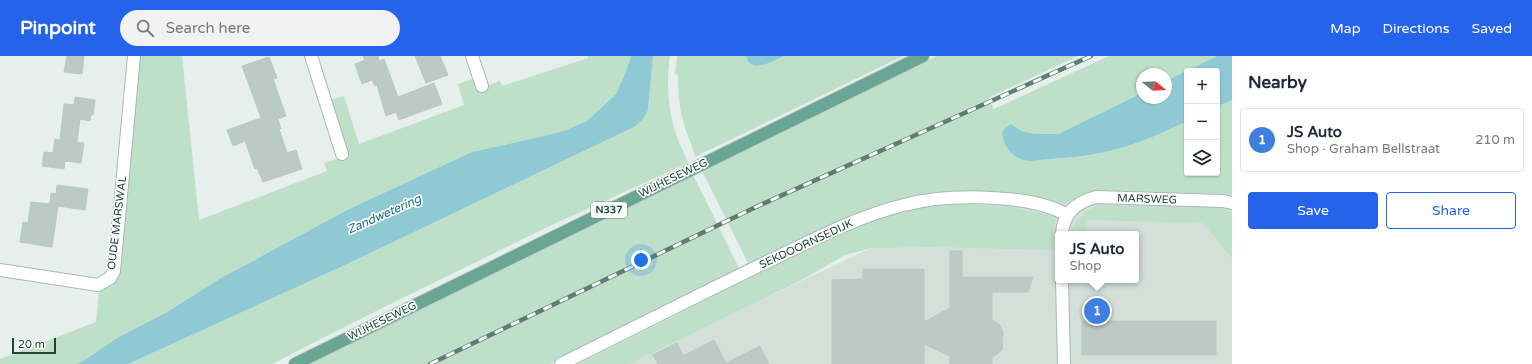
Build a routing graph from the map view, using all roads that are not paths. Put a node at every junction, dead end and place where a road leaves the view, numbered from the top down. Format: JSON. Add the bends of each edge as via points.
{"nodes":[{"id":1,"x":134,"y":56,"type":"edge"},
{"id":2,"x":311,"y":56,"type":"edge"},
{"id":3,"x":472,"y":56,"type":"edge"},
{"id":4,"x":923,"y":56,"type":"edge"},
{"id":5,"x":482,"y":86,"type":"dead end"},
{"id":6,"x":342,"y":154,"type":"dead end"},
{"id":7,"x":1232,"y":203,"type":"edge"},
{"id":8,"x":1067,"y":215,"type":"junction"},
{"id":9,"x":1063,"y":231,"type":"edge"},
{"id":10,"x":0,"y":270,"type":"edge"},
{"id":11,"x":1062,"y":283,"type":"edge"},
{"id":12,"x":295,"y":364,"type":"edge"},
{"id":13,"x":561,"y":364,"type":"edge"},
{"id":14,"x":1064,"y":364,"type":"edge"}],
"edges":[{"from":1,"to":10,"type":"street","name":"OUDE MARSWAL","via":[[114,271],[110,278],[98,284]]},
{"from":2,"to":6,"type":"street"},
{"from":3,"to":5,"type":"street"},
{"from":4,"to":12,"type":"main road","name":"WIJHESEWEG","number":"N337"},
{"from":7,"to":8,"type":"street","name":"MARSWEG","via":[[1096,198],[1084,200]]},
{"from":8,"to":9,"type":"street"},
{"from":8,"to":13,"type":"street","name":"SEKDOORNSEDIJK","via":[[1036,204],[984,198],[928,200],[892,208],[838,228]]},
{"from":11,"to":14,"type":"street"}]}
